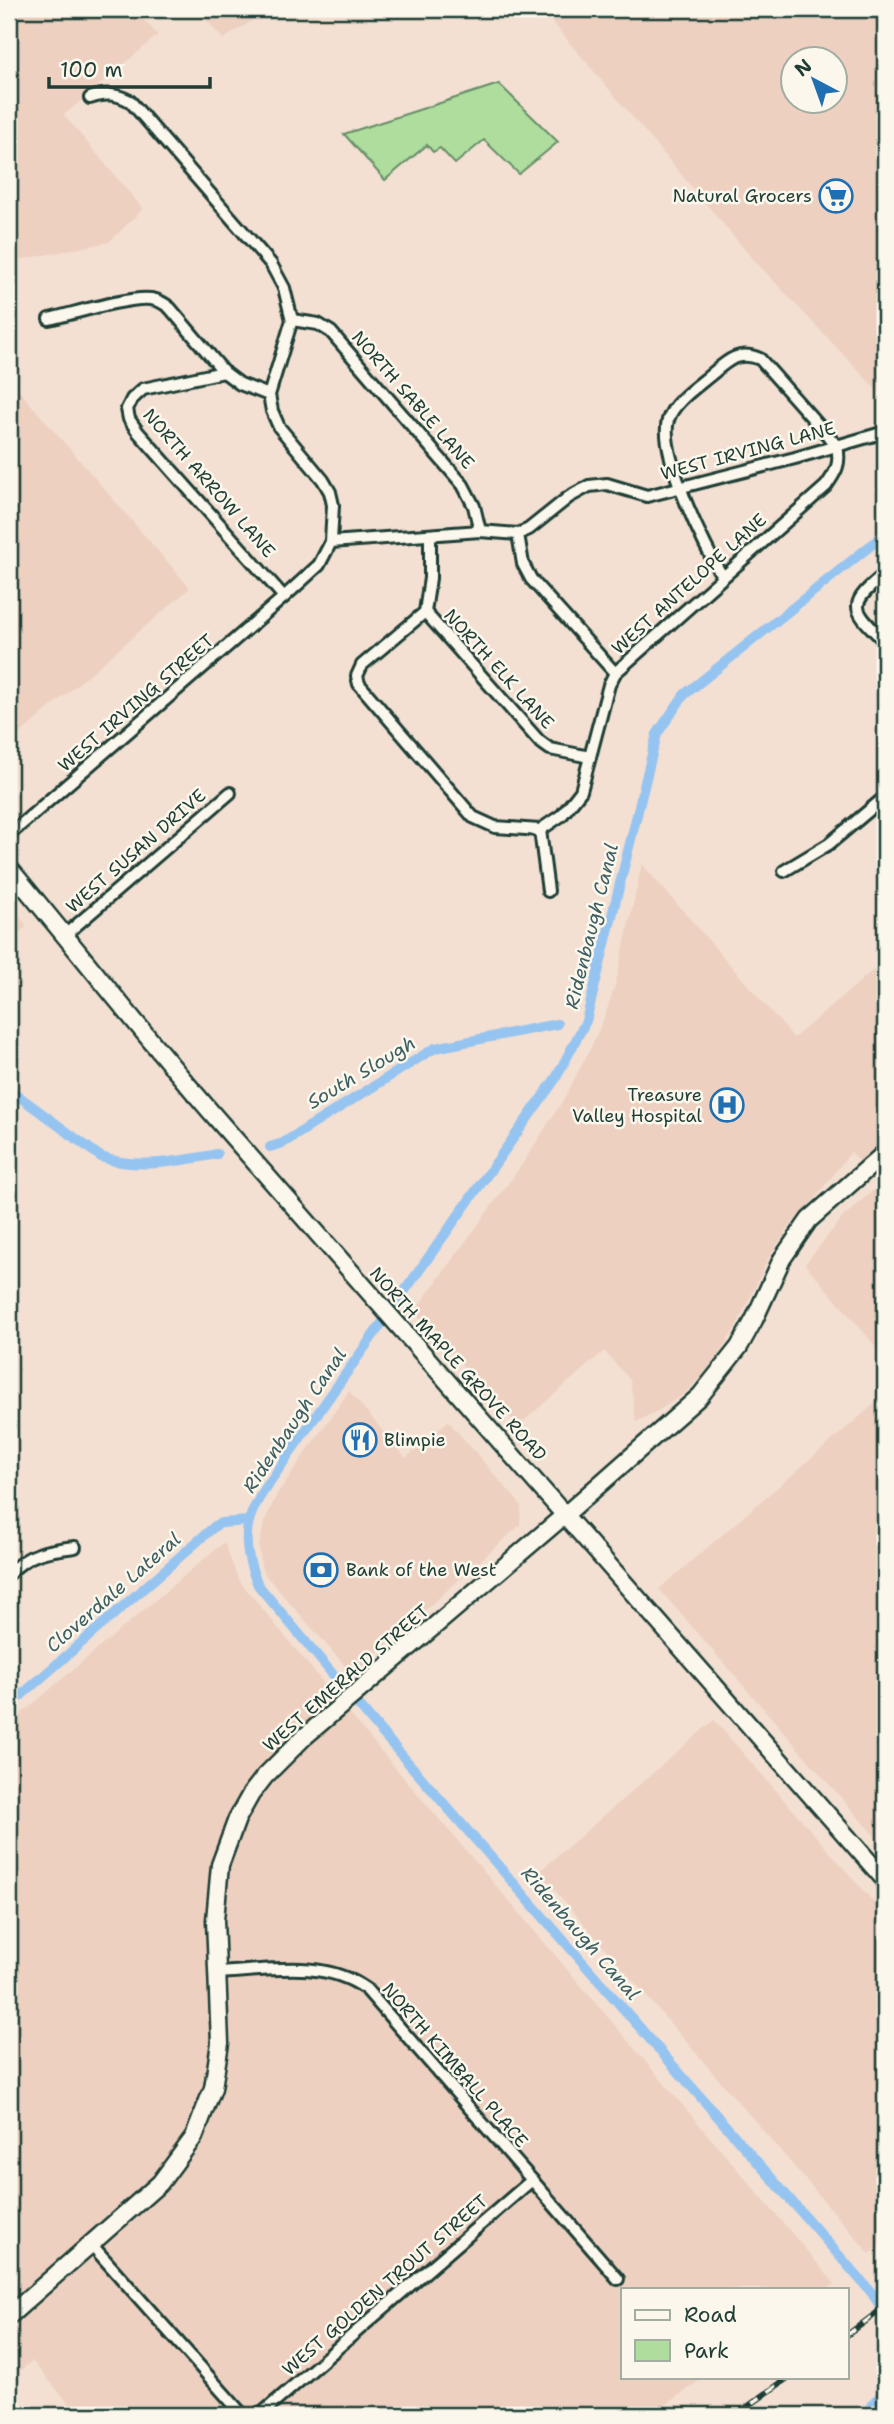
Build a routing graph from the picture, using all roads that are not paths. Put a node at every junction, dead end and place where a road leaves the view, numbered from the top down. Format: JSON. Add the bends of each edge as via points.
{"nodes":[{"id":1,"x":89,"y":98,"type":"dead end"},
{"id":2,"x":49,"y":319,"type":"dead end"},
{"id":3,"x":292,"y":320,"type":"junction"},
{"id":4,"x":224,"y":372,"type":"junction"},
{"id":5,"x":270,"y":395,"type":"junction"},
{"id":6,"x":885,"y":432,"type":"edge"},
{"id":7,"x":837,"y":446,"type":"junction"},
{"id":8,"x":680,"y":489,"type":"junction"},
{"id":9,"x":480,"y":531,"type":"junction"},
{"id":10,"x":518,"y":534,"type":"junction"},
{"id":11,"x":430,"y":536,"type":"junction"},
{"id":12,"x":331,"y":542,"type":"junction"},
{"id":13,"x":885,"y":574,"type":"edge"},
{"id":14,"x":723,"y":577,"type":"junction"},
{"id":15,"x":284,"y":597,"type":"junction"},
{"id":16,"x":425,"y":612,"type":"junction"},
{"id":17,"x":885,"y":642,"type":"edge"},
{"id":18,"x":615,"y":673,"type":"junction"},
{"id":19,"x":590,"y":757,"type":"junction"},
{"id":20,"x":230,"y":793,"type":"dead end"},
{"id":21,"x":885,"y":797,"type":"edge"},
{"id":22,"x":540,"y":830,"type":"junction"},
{"id":23,"x":9,"y":835,"type":"edge"},
{"id":24,"x":9,"y":868,"type":"edge"},
{"id":25,"x":783,"y":872,"type":"dead end"},
{"id":26,"x":548,"y":891,"type":"dead end"},
{"id":27,"x":65,"y":935,"type":"junction"},
{"id":28,"x":885,"y":1153,"type":"edge"},
{"id":29,"x":566,"y":1514,"type":"junction"},
{"id":30,"x":75,"y":1547,"type":"dead end"},
{"id":31,"x":9,"y":1574,"type":"edge"},
{"id":32,"x":885,"y":1881,"type":"edge"},
{"id":33,"x":217,"y":1973,"type":"junction"},
{"id":34,"x":532,"y":2180,"type":"junction"},
{"id":35,"x":91,"y":2244,"type":"junction"},
{"id":36,"x":618,"y":2279,"type":"dead end"},
{"id":37,"x":9,"y":2316,"type":"edge"},
{"id":38,"x":243,"y":2415,"type":"edge"},
{"id":39,"x":261,"y":2415,"type":"edge"}],
"edges":[{"from":1,"to":3,"type":"street","via":[[118,94],[130,101],[271,264],[284,288]]},
{"from":2,"to":4,"type":"street","via":[[149,298],[170,308]]},
{"from":3,"to":5,"type":"street"},
{"from":3,"to":9,"type":"street","name":"NORTH SABLE LANE","via":[[318,324],[331,332],[463,485]]},
{"from":4,"to":5,"type":"street","via":[[240,384]]},
{"from":4,"to":15,"type":"street","name":"NORTH ARROW LANE","via":[[143,388],[127,409],[129,419]]},
{"from":5,"to":12,"type":"street","via":[[279,428],[330,492]]},
{"from":6,"to":7,"type":"street","name":"WEST IRVING LANE"},
{"from":7,"to":8,"type":"street","name":"WEST IRVING LANE"},
{"from":7,"to":8,"type":"street","via":[[760,359],[740,355],[730,358],[668,418],[666,436]]},
{"from":7,"to":14,"type":"street","name":"WEST ANTELOPE LANE","via":[[840,459],[826,486]]},
{"from":8,"to":10,"type":"street","name":"WEST IRVING LANE","via":[[648,496],[607,484],[589,486]]},
{"from":8,"to":14,"type":"street"},
{"from":9,"to":10,"type":"street"},
{"from":9,"to":11,"type":"street"},
{"from":10,"to":18,"type":"street","via":[[523,564],[531,579]]},
{"from":11,"to":12,"type":"street"},
{"from":11,"to":16,"type":"street"},
{"from":12,"to":15,"type":"street","via":[[319,565]]},
{"from":13,"to":17,"type":"street","via":[[863,592],[857,610]]},
{"from":14,"to":18,"type":"street","name":"WEST ANTELOPE LANE"},
{"from":15,"to":23,"type":"street","name":"WEST IRVING STREET"},
{"from":16,"to":19,"type":"street","name":"NORTH ELK LANE","via":[[539,741]]},
{"from":16,"to":22,"type":"street","via":[[362,665],[359,684],[473,817],[495,827]]},
{"from":18,"to":19,"type":"street","name":"WEST ANTELOPE LANE"},
{"from":19,"to":22,"type":"street","name":"WEST ANTELOPE LANE","via":[[581,791],[562,815]]},
{"from":20,"to":27,"type":"street","name":"WEST SUSAN DRIVE"},
{"from":21,"to":25,"type":"street","via":[[829,844]]},
{"from":22,"to":26,"type":"street"},
{"from":24,"to":27,"type":"main road","name":"NORTH MAPLE GROVE ROAD"},
{"from":27,"to":29,"type":"main road","name":"NORTH MAPLE GROVE ROAD","via":[[243,1149]]},
{"from":28,"to":29,"type":"main road","name":"WEST EMERALD STREET","via":[[797,1236],[739,1347],[708,1388]]},
{"from":29,"to":32,"type":"main road","name":"NORTH MAPLE GROVE ROAD"},
{"from":29,"to":33,"type":"main road","name":"WEST EMERALD STREET","via":[[264,1776],[237,1819],[220,1864],[215,1900]]},
{"from":30,"to":31,"type":"street","via":[[32,1555]]},
{"from":33,"to":34,"type":"street","name":"NORTH KIMBALL PLACE","via":[[312,1968],[350,1978],[366,1989]]},
{"from":33,"to":35,"type":"main road","name":"WEST EMERALD STREET","via":[[218,2063],[194,2137],[160,2183]]},
{"from":34,"to":36,"type":"street","name":"NORTH KIMBALL PLACE"},
{"from":34,"to":39,"type":"street","name":"WEST GOLDEN TROUT STREET"},
{"from":35,"to":37,"type":"main road","name":"WEST EMERALD STREET"},
{"from":35,"to":38,"type":"street"}]}
